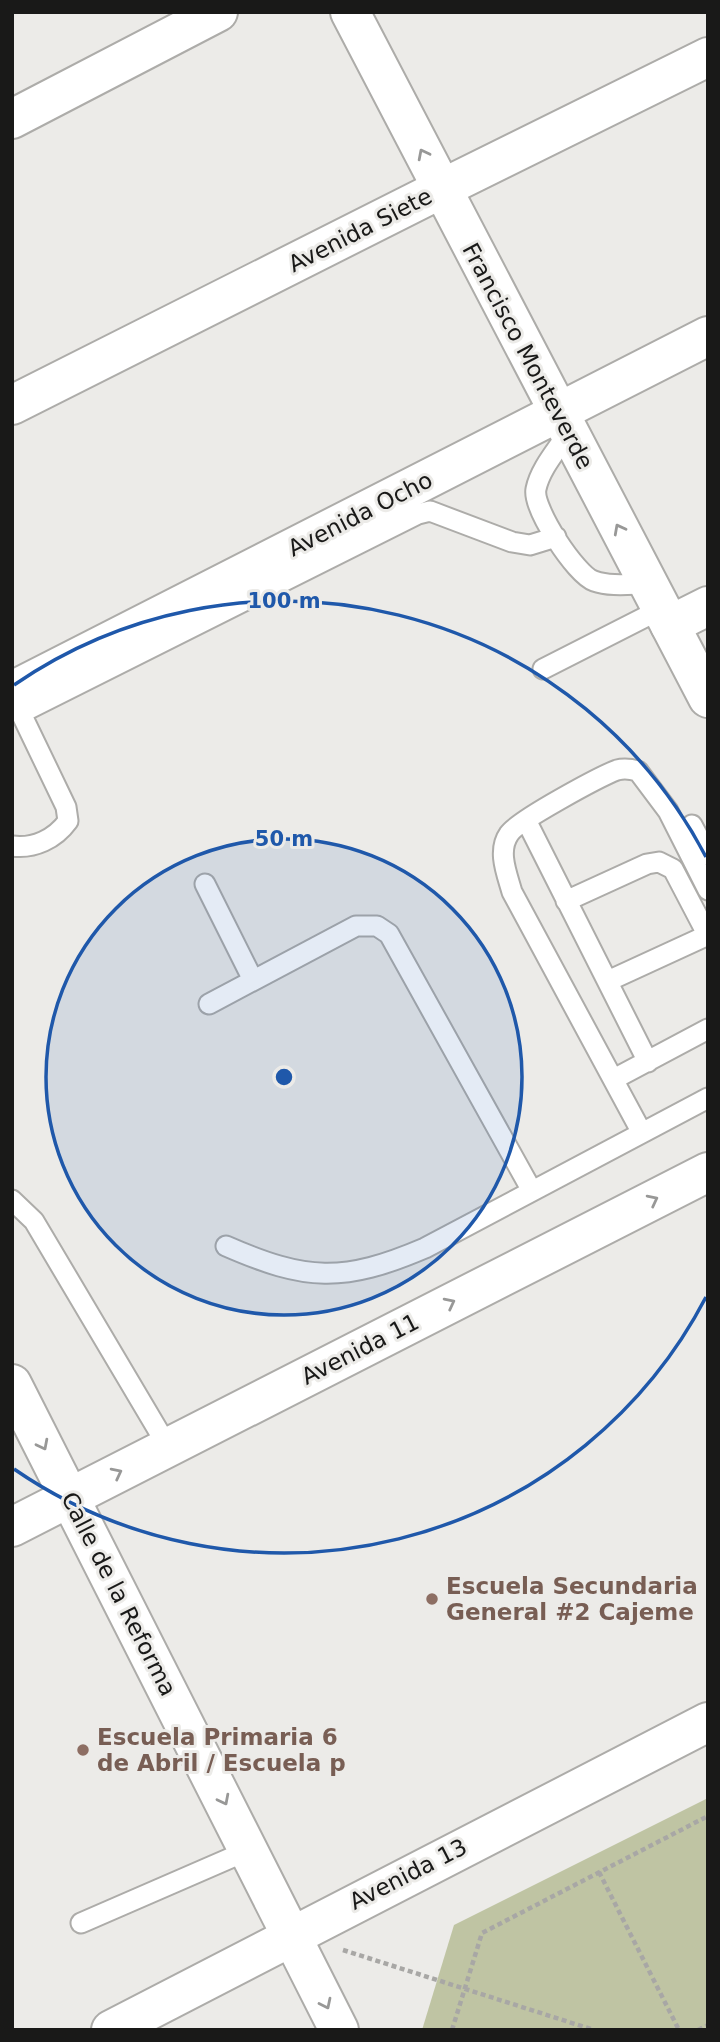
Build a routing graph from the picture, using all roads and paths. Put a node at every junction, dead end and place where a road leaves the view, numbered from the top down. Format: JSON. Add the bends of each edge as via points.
{"nodes":[{"id":1,"x":218,"y":12,"type":"edge"},
{"id":2,"x":350,"y":12,"type":"edge"},
{"id":3,"x":708,"y":57,"type":"edge"},
{"id":4,"x":12,"y":120,"type":"edge"},
{"id":5,"x":441,"y":189,"type":"junction"},
{"id":6,"x":708,"y":336,"type":"edge"},
{"id":7,"x":12,"y":405,"type":"edge"},
{"id":8,"x":563,"y":423,"type":"junction"},
{"id":9,"x":556,"y":537,"type":"junction"},
{"id":10,"x":660,"y":606,"type":"junction"},
{"id":11,"x":708,"y":606,"type":"edge"},
{"id":12,"x":543,"y":669,"type":"dead end"},
{"id":13,"x":708,"y":698,"type":"edge"},
{"id":14,"x":15,"y":700,"type":"edge"},
{"id":15,"x":526,"y":820,"type":"junction"},
{"id":16,"x":692,"y":825,"type":"dead end"},
{"id":17,"x":12,"y":846,"type":"edge"},
{"id":18,"x":708,"y":855,"type":"edge"},
{"id":19,"x":205,"y":884,"type":"dead end"},
{"id":20,"x":708,"y":890,"type":"edge"},
{"id":21,"x":566,"y":901,"type":"junction"},
{"id":22,"x":707,"y":934,"type":"edge"},
{"id":23,"x":253,"y":980,"type":"junction"},
{"id":24,"x":608,"y":981,"type":"junction"},
{"id":25,"x":209,"y":1004,"type":"dead end"},
{"id":26,"x":708,"y":1029,"type":"edge"},
{"id":27,"x":648,"y":1062,"type":"junction"},
{"id":28,"x":614,"y":1079,"type":"junction"},
{"id":29,"x":708,"y":1098,"type":"edge"},
{"id":30,"x":642,"y":1133,"type":"junction"},
{"id":31,"x":708,"y":1172,"type":"edge"},
{"id":32,"x":532,"y":1191,"type":"junction"},
{"id":33,"x":12,"y":1200,"type":"edge"},
{"id":34,"x":226,"y":1247,"type":"dead end"},
{"id":35,"x":12,"y":1384,"type":"edge"},
{"id":36,"x":168,"y":1447,"type":"junction"},
{"id":37,"x":70,"y":1497,"type":"junction"},
{"id":38,"x":12,"y":1527,"type":"edge"},
{"id":39,"x":708,"y":1722,"type":"edge"},
{"id":40,"x":708,"y":1816,"type":"edge"},
{"id":41,"x":249,"y":1850,"type":"junction"},
{"id":42,"x":599,"y":1871,"type":"junction"},
{"id":43,"x":81,"y":1923,"type":"dead end"},
{"id":44,"x":291,"y":1934,"type":"junction"},
{"id":45,"x":342,"y":1949,"type":"dead end"},
{"id":46,"x":464,"y":1988,"type":"junction"},
{"id":47,"x":708,"y":2025,"type":"edge"},
{"id":48,"x":111,"y":2030,"type":"edge"},
{"id":49,"x":339,"y":2030,"type":"edge"},
{"id":50,"x":452,"y":2030,"type":"edge"},
{"id":51,"x":594,"y":2030,"type":"edge"},
{"id":52,"x":679,"y":2030,"type":"edge"},
{"id":53,"x":698,"y":2030,"type":"edge"}],
"edges":[{"from":1,"to":4,"type":"street"},
{"from":5,"to":2,"type":"street","name":"Francisco Monteverde","one_way":true},
{"from":3,"to":5,"type":"street","name":"Avenida Siete"},
{"from":5,"to":7,"type":"street","name":"Avenida Siete"},
{"from":5,"to":8,"type":"street","name":"Francisco Monteverde"},
{"from":6,"to":8,"type":"street","name":"Avenida Ocho"},
{"from":8,"to":9,"type":"lane","via":[[536,491],[536,500]]},
{"from":10,"to":8,"type":"street","name":"Francisco Monteverde","one_way":true},
{"from":8,"to":14,"type":"street","name":"Avenida Ocho"},
{"from":9,"to":10,"type":"lane","via":[[581,574]]},
{"from":9,"to":14,"type":"lane","via":[[530,545],[430,511],[418,514]]},
{"from":10,"to":11,"type":"street"},
{"from":10,"to":12,"type":"lane"},
{"from":10,"to":13,"type":"street","name":"Francisco Monteverde"},
{"from":14,"to":17,"type":"lane","via":[[66,807],[68,821],[58,834],[32,846]]},
{"from":15,"to":20,"type":"lane","via":[[617,770],[638,771],[668,811]]},
{"from":15,"to":21,"type":"lane"},
{"from":15,"to":28,"type":"lane","via":[[509,832],[504,866]]},
{"from":16,"to":18,"type":"lane"},
{"from":19,"to":23,"type":"lane"},
{"from":21,"to":22,"type":"lane","via":[[659,862],[673,869]]},
{"from":21,"to":24,"type":"lane"},
{"from":22,"to":24,"type":"lane"},
{"from":23,"to":25,"type":"lane"},
{"from":23,"to":32,"type":"lane","via":[[356,926],[377,926],[389,934]]},
{"from":24,"to":27,"type":"lane"},
{"from":26,"to":27,"type":"lane"},
{"from":27,"to":28,"type":"lane"},
{"from":28,"to":30,"type":"lane"},
{"from":29,"to":30,"type":"lane"},
{"from":30,"to":32,"type":"lane"},
{"from":36,"to":31,"type":"street","name":"Avenida 11","one_way":true},
{"from":32,"to":34,"type":"lane","via":[[425,1248],[348,1274],[312,1275]]},
{"from":33,"to":36,"type":"lane","via":[[34,1221]]},
{"from":35,"to":37,"type":"street","name":"Calle de la Reforma","one_way":true},
{"from":37,"to":36,"type":"street","name":"Avenida 11","one_way":true},
{"from":37,"to":38,"type":"street","name":"Avenida 11"},
{"from":37,"to":41,"type":"street","name":"Calle de la Reforma","one_way":true},
{"from":39,"to":44,"type":"street","name":"Avenida 13"},
{"from":40,"to":42,"type":"path"},
{"from":41,"to":43,"type":"lane"},
{"from":41,"to":44,"type":"street","name":"Calle de la Reforma"},
{"from":42,"to":46,"type":"path","via":[[482,1933]]},
{"from":42,"to":52,"type":"path"},
{"from":44,"to":48,"type":"street","name":"Avenida 13"},
{"from":44,"to":49,"type":"street","name":"Calle de la Reforma","one_way":true},
{"from":45,"to":46,"type":"path"},
{"from":46,"to":50,"type":"path"},
{"from":46,"to":51,"type":"path"},
{"from":47,"to":53,"type":"path"}]}
